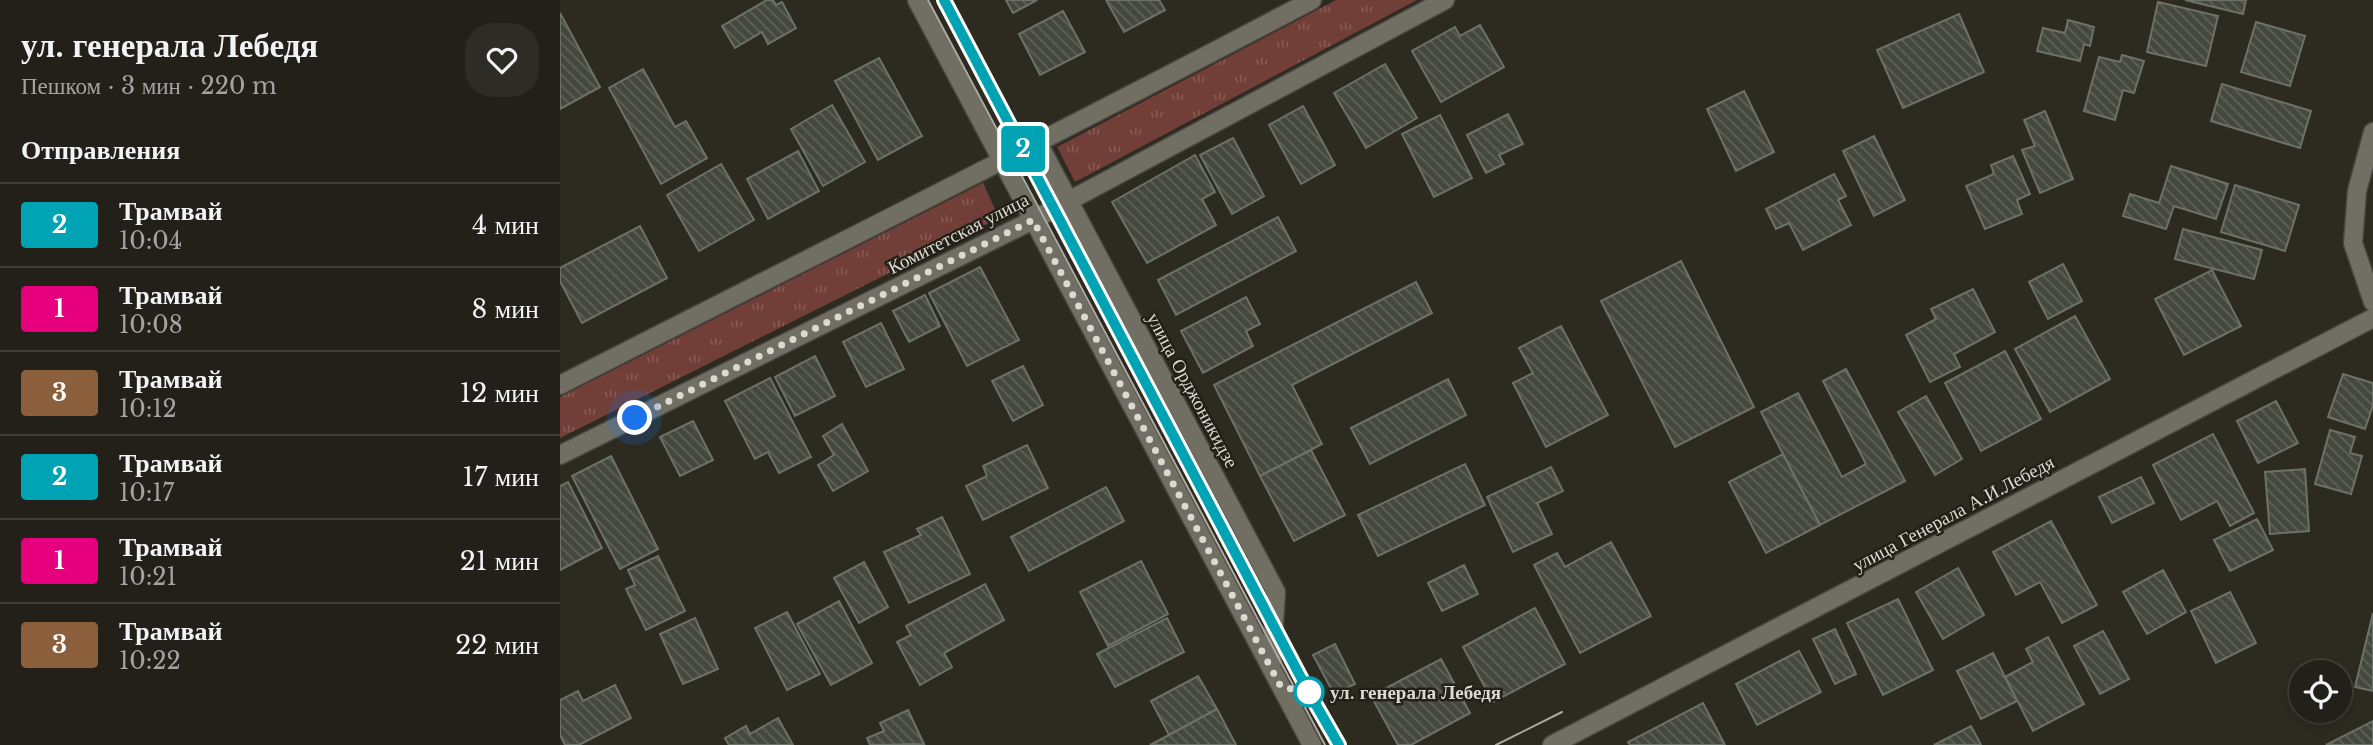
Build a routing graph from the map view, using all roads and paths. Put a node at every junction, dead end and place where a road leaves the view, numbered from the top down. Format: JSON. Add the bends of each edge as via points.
{"nodes":[{"id":1,"x":917,"y":0,"type":"edge"},
{"id":2,"x":1312,"y":0,"type":"edge"},
{"id":3,"x":1445,"y":0,"type":"edge"},
{"id":4,"x":2373,"y":132,"type":"edge"},
{"id":5,"x":1037,"y":141,"type":"junction"},
{"id":6,"x":1000,"y":159,"type":"junction"},
{"id":7,"x":1069,"y":200,"type":"junction"},
{"id":8,"x":1033,"y":220,"type":"junction"},
{"id":9,"x":2373,"y":302,"type":"edge"},
{"id":10,"x":2373,"y":318,"type":"edge"},
{"id":11,"x":560,"y":385,"type":"edge"},
{"id":12,"x":560,"y":455,"type":"edge"},
{"id":13,"x":1271,"y":668,"type":"junction"},
{"id":14,"x":1312,"y":745,"type":"edge"},
{"id":15,"x":1552,"y":745,"type":"edge"}],
"edges":[{"from":1,"to":6,"type":"street"},
{"from":2,"to":5,"type":"street"},
{"from":3,"to":7,"type":"street","name":"Комитетская улица"},
{"from":4,"to":9,"type":"street","via":[[2357,191],[2353,243]]},
{"from":5,"to":6,"type":"street"},
{"from":5,"to":7,"type":"street","name":"улица Орджоникидзе"},
{"from":6,"to":8,"type":"street"},
{"from":6,"to":11,"type":"street"},
{"from":7,"to":8,"type":"street","name":"Комитетская улица"},
{"from":7,"to":13,"type":"street","name":"улица Орджоникидзе","via":[[1276,592]]},
{"from":8,"to":12,"type":"street","name":"Комитетская улица"},
{"from":8,"to":13,"type":"street"},
{"from":10,"to":15,"type":"street","name":"улица Генерала А.И.Лебедя"},
{"from":13,"to":14,"type":"street"}]}
